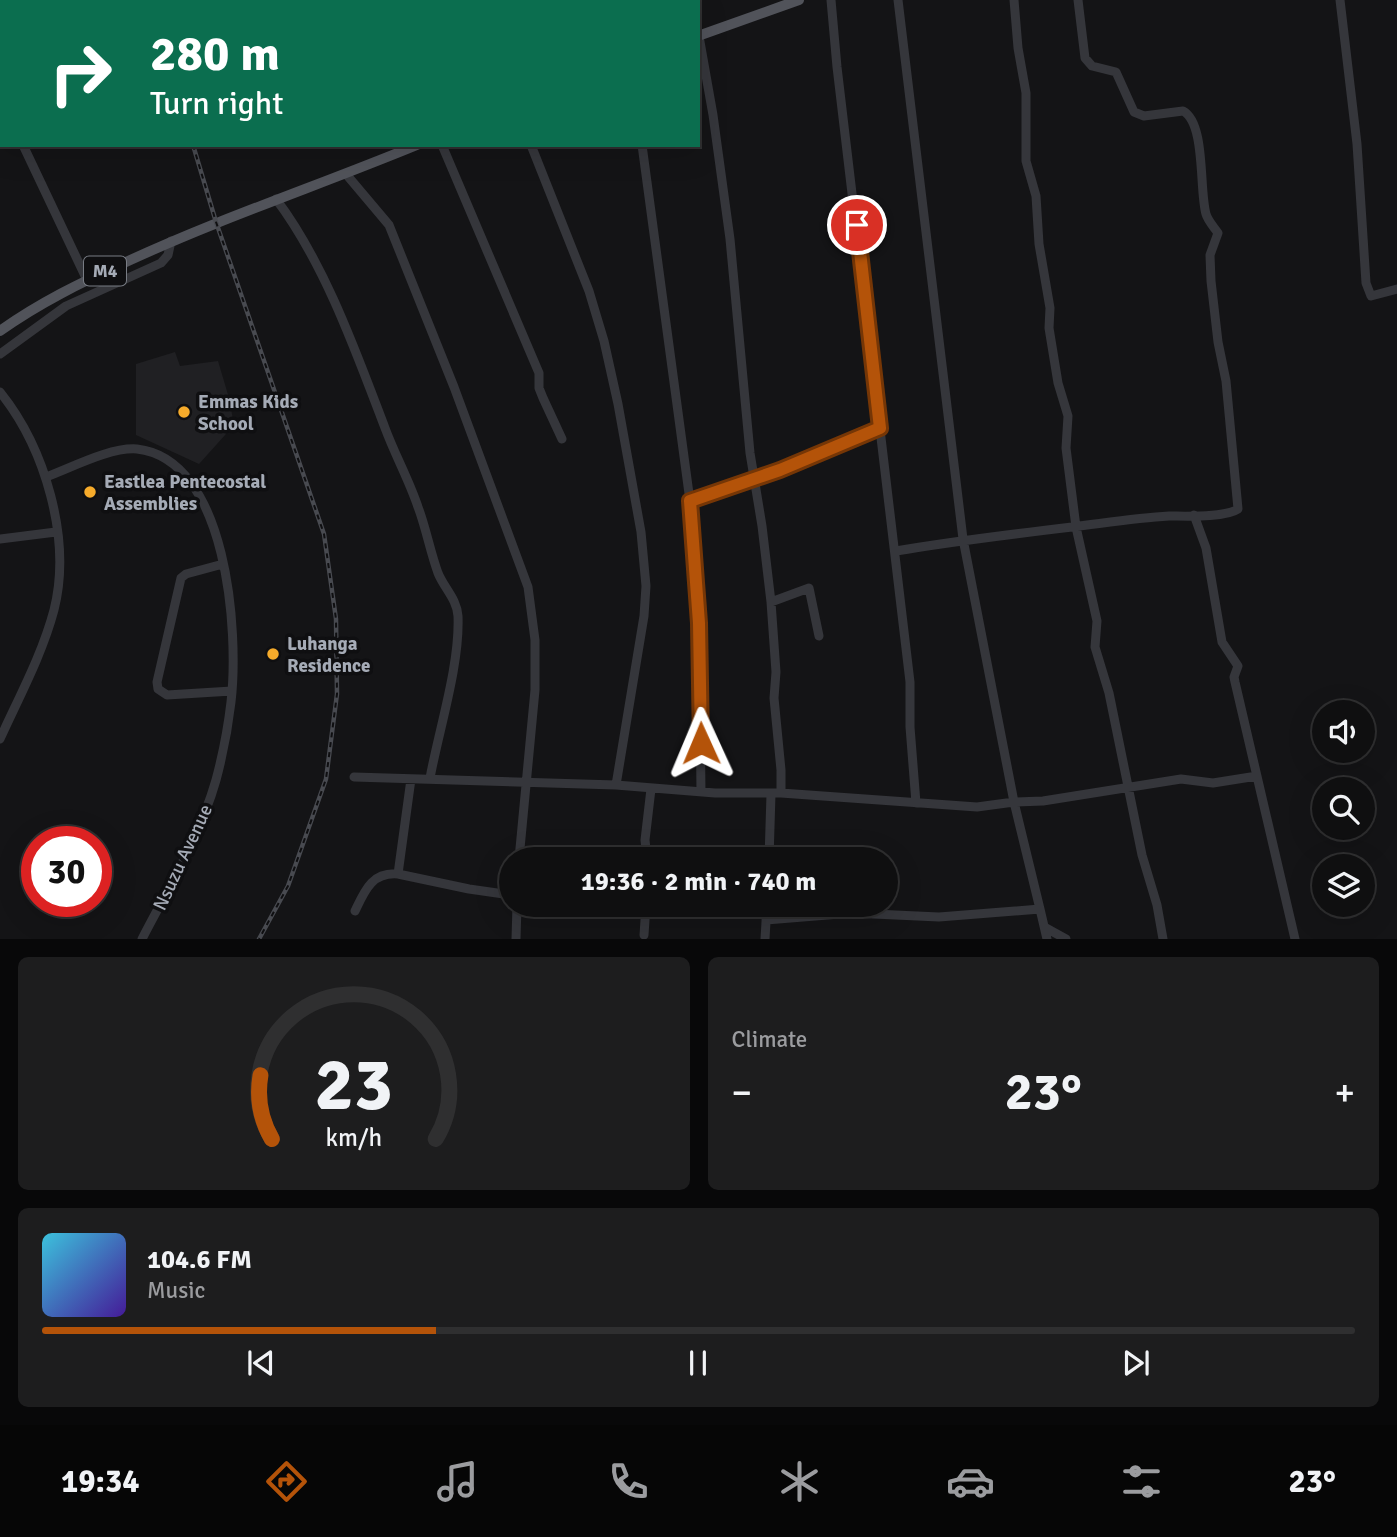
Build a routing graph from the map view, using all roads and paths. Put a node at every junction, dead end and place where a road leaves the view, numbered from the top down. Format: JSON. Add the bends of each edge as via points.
{"nodes":[{"id":1,"x":799,"y":0,"type":"edge"},
{"id":2,"x":831,"y":0,"type":"edge"},
{"id":3,"x":898,"y":0,"type":"edge"},
{"id":4,"x":1014,"y":0,"type":"edge"},
{"id":5,"x":1078,"y":0,"type":"edge"},
{"id":6,"x":1340,"y":0,"type":"edge"},
{"id":7,"x":783,"y":3,"type":"edge"},
{"id":8,"x":700,"y":36,"type":"edge"},
{"id":9,"x":700,"y":42,"type":"edge"},
{"id":10,"x":24,"y":147,"type":"edge"},
{"id":11,"x":443,"y":147,"type":"edge"},
{"id":12,"x":531,"y":147,"type":"edge"},
{"id":13,"x":642,"y":147,"type":"edge"},
{"id":14,"x":395,"y":150,"type":"edge"},
{"id":15,"x":346,"y":174,"type":"junction"},
{"id":16,"x":276,"y":199,"type":"junction"},
{"id":17,"x":171,"y":241,"type":"junction"},
{"id":18,"x":87,"y":280,"type":"junction"},
{"id":19,"x":1397,"y":289,"type":"edge"},
{"id":20,"x":0,"y":331,"type":"edge"},
{"id":21,"x":0,"y":354,"type":"edge"},
{"id":22,"x":0,"y":392,"type":"edge"},
{"id":23,"x":880,"y":428,"type":"junction"},
{"id":24,"x":562,"y":439,"type":"dead end"},
{"id":25,"x":46,"y":477,"type":"junction"},
{"id":26,"x":754,"y":479,"type":"junction"},
{"id":27,"x":690,"y":501,"type":"junction"},
{"id":28,"x":1194,"y":515,"type":"junction"},
{"id":29,"x":1076,"y":527,"type":"junction"},
{"id":30,"x":56,"y":532,"type":"junction"},
{"id":31,"x":0,"y":539,"type":"edge"},
{"id":32,"x":963,"y":539,"type":"junction"},
{"id":33,"x":896,"y":551,"type":"junction"},
{"id":34,"x":223,"y":564,"type":"junction"},
{"id":35,"x":771,"y":602,"type":"junction"},
{"id":36,"x":819,"y":636,"type":"dead end"},
{"id":37,"x":232,"y":691,"type":"junction"},
{"id":38,"x":0,"y":739,"type":"edge"},
{"id":39,"x":1257,"y":776,"type":"junction"},
{"id":40,"x":354,"y":777,"type":"dead end"},
{"id":41,"x":430,"y":778,"type":"junction"},
{"id":42,"x":411,"y":779,"type":"junction"},
{"id":43,"x":526,"y":783,"type":"junction"},
{"id":44,"x":615,"y":785,"type":"junction"},
{"id":45,"x":1129,"y":788,"type":"junction"},
{"id":46,"x":651,"y":789,"type":"junction"},
{"id":47,"x":701,"y":792,"type":"junction"},
{"id":48,"x":776,"y":793,"type":"junction"},
{"id":49,"x":1014,"y":802,"type":"junction"},
{"id":50,"x":916,"y":803,"type":"junction"},
{"id":51,"x":520,"y":847,"type":"edge"},
{"id":52,"x":646,"y":847,"type":"edge"},
{"id":53,"x":770,"y":847,"type":"edge"},
{"id":54,"x":398,"y":874,"type":"junction"},
{"id":55,"x":499,"y":893,"type":"edge"},
{"id":56,"x":1040,"y":909,"type":"junction"},
{"id":57,"x":355,"y":911,"type":"dead end"},
{"id":58,"x":517,"y":917,"type":"edge"},
{"id":59,"x":645,"y":917,"type":"edge"},
{"id":60,"x":766,"y":917,"type":"edge"},
{"id":61,"x":766,"y":920,"type":"junction"},
{"id":62,"x":1046,"y":928,"type":"junction"},
{"id":63,"x":644,"y":935,"type":"dead end"},
{"id":64,"x":142,"y":939,"type":"edge"},
{"id":65,"x":516,"y":939,"type":"edge"},
{"id":66,"x":765,"y":939,"type":"edge"},
{"id":67,"x":1047,"y":939,"type":"edge"},
{"id":68,"x":1066,"y":939,"type":"edge"},
{"id":69,"x":1163,"y":939,"type":"edge"},
{"id":70,"x":1295,"y":939,"type":"edge"}],
"edges":[{"from":1,"to":7,"type":"main road"},
{"from":2,"to":23,"type":"street"},
{"from":3,"to":32,"type":"street"},
{"from":4,"to":29,"type":"street","via":[[1026,93],[1026,161],[1036,195],[1056,374],[1068,416],[1066,448]]},
{"from":5,"to":28,"type":"street","via":[[1082,49],[1088,63],[1116,72],[1137,114],[1183,111],[1192,118],[1206,212],[1218,233],[1210,255],[1211,281],[1238,507],[1234,512]]},
{"from":6,"to":19,"type":"street","via":[[1357,144],[1366,283],[1371,296]]},
{"from":7,"to":8,"type":"main road"},
{"from":9,"to":26,"type":"street","via":[[730,239]]},
{"from":10,"to":18,"type":"street"},
{"from":11,"to":24,"type":"street","via":[[539,373],[542,398]]},
{"from":12,"to":44,"type":"street","via":[[589,291],[604,341],[641,532],[644,616]]},
{"from":13,"to":27,"type":"street"},
{"from":14,"to":15,"type":"main road","number":"M4"},
{"from":15,"to":16,"type":"main road","number":"M4"},
{"from":15,"to":43,"type":"street","via":[[389,225],[528,587],[536,640]]},
{"from":16,"to":17,"type":"main road","number":"M4"},
{"from":16,"to":41,"type":"street","via":[[299,232],[355,350],[417,503],[439,574],[456,607],[454,659]]},
{"from":17,"to":18,"type":"main road","number":"M4"},
{"from":17,"to":21,"type":"street","via":[[161,263],[66,306]]},
{"from":18,"to":20,"type":"main road","number":"M4"},
{"from":22,"to":25,"type":"street","via":[[25,429]]},
{"from":23,"to":26,"type":"street"},
{"from":23,"to":33,"type":"street"},
{"from":25,"to":30,"type":"street"},
{"from":25,"to":34,"type":"street","name":"Nsuzu Avenue","via":[[119,450],[157,455],[190,480],[204,504]]},
{"from":26,"to":27,"type":"street"},
{"from":26,"to":35,"type":"street"},
{"from":27,"to":47,"type":"street","via":[[699,623]]},
{"from":28,"to":29,"type":"street"},
{"from":28,"to":39,"type":"street","via":[[1206,548],[1222,642],[1238,666],[1234,677]]},
{"from":29,"to":32,"type":"street"},
{"from":29,"to":45,"type":"street","via":[[1097,621],[1095,647],[1110,693]]},
{"from":30,"to":31,"type":"street"},
{"from":30,"to":38,"type":"street","via":[[59,577],[54,607],[44,643]]},
{"from":32,"to":33,"type":"street"},
{"from":32,"to":49,"type":"street"},
{"from":33,"to":50,"type":"street","via":[[910,682]]},
{"from":34,"to":37,"type":"street","name":"Nsuzu Avenue","via":[[232,627]]},
{"from":34,"to":37,"type":"street","via":[[181,578],[157,682],[167,695]]},
{"from":35,"to":36,"type":"street","via":[[809,588]]},
{"from":35,"to":48,"type":"street","via":[[781,769]]},
{"from":37,"to":64,"type":"street","name":"Nsuzu Avenue","via":[[223,751],[207,808]]},
{"from":39,"to":45,"type":"street","via":[[1213,783],[1181,779]]},
{"from":39,"to":70,"type":"street"},
{"from":40,"to":42,"type":"street"},
{"from":41,"to":42,"type":"street"},
{"from":41,"to":43,"type":"street"},
{"from":42,"to":54,"type":"street"},
{"from":43,"to":44,"type":"street"},
{"from":43,"to":51,"type":"street"},
{"from":44,"to":46,"type":"street"},
{"from":45,"to":49,"type":"street"},
{"from":45,"to":69,"type":"street"},
{"from":46,"to":47,"type":"street"},
{"from":46,"to":52,"type":"street"},
{"from":47,"to":48,"type":"street"},
{"from":48,"to":50,"type":"street"},
{"from":48,"to":53,"type":"street"},
{"from":49,"to":50,"type":"street","via":[[977,807]]},
{"from":49,"to":56,"type":"street"},
{"from":54,"to":55,"type":"street"},
{"from":54,"to":57,"type":"street","via":[[373,879]]},
{"from":56,"to":61,"type":"street","via":[[939,917],[852,913]]},
{"from":56,"to":62,"type":"street"},
{"from":58,"to":65,"type":"street"},
{"from":59,"to":63,"type":"street"},
{"from":60,"to":61,"type":"street"},
{"from":61,"to":66,"type":"street"},
{"from":62,"to":67,"type":"street"},
{"from":62,"to":68,"type":"street"}]}
